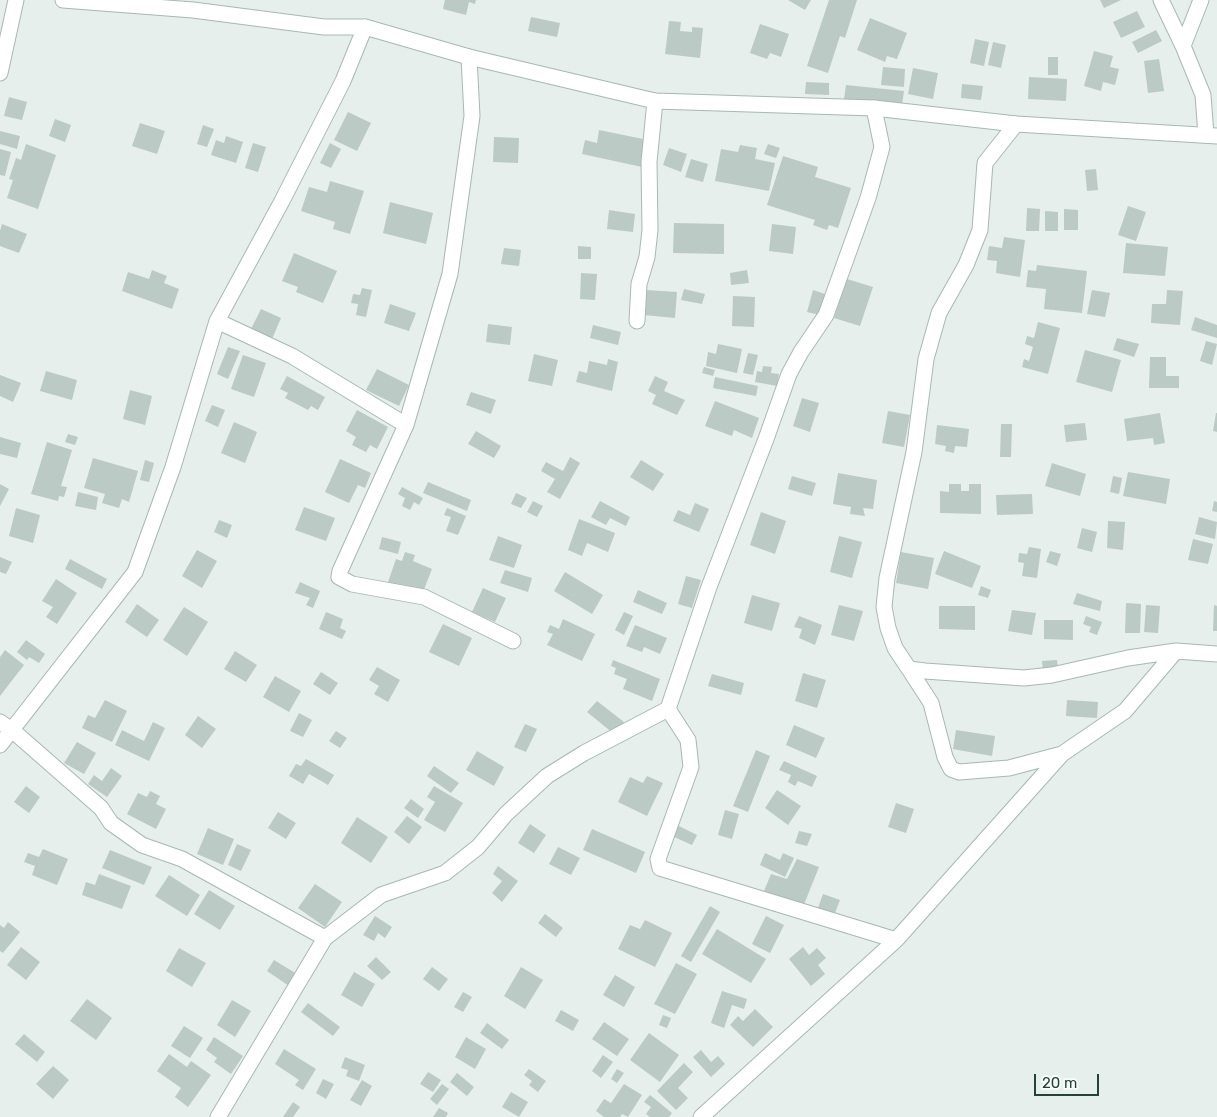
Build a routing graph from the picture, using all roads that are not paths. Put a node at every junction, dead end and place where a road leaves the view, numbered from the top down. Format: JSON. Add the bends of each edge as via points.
{"nodes":[{"id":1,"x":16,"y":0,"type":"edge"},
{"id":2,"x":62,"y":0,"type":"edge"},
{"id":3,"x":1161,"y":0,"type":"edge"},
{"id":4,"x":1201,"y":0,"type":"edge"},
{"id":5,"x":193,"y":5,"type":"edge"},
{"id":6,"x":365,"y":27,"type":"junction"},
{"id":7,"x":1183,"y":46,"type":"junction"},
{"id":8,"x":469,"y":57,"type":"junction"},
{"id":9,"x":0,"y":73,"type":"edge"},
{"id":10,"x":655,"y":101,"type":"junction"},
{"id":11,"x":874,"y":108,"type":"junction"},
{"id":12,"x":1016,"y":124,"type":"junction"},
{"id":13,"x":1212,"y":136,"type":"edge"},
{"id":14,"x":217,"y":321,"type":"junction"},
{"id":15,"x":637,"y":321,"type":"dead end"},
{"id":16,"x":406,"y":425,"type":"junction"},
{"id":17,"x":513,"y":641,"type":"dead end"},
{"id":18,"x":1176,"y":651,"type":"junction"},
{"id":19,"x":1217,"y":654,"type":"edge"},
{"id":20,"x":909,"y":669,"type":"junction"},
{"id":21,"x":668,"y":709,"type":"junction"},
{"id":22,"x":6,"y":726,"type":"edge"},
{"id":23,"x":0,"y":745,"type":"edge"},
{"id":24,"x":1062,"y":754,"type":"junction"},
{"id":25,"x":326,"y":938,"type":"junction"},
{"id":26,"x":896,"y":940,"type":"junction"},
{"id":27,"x":218,"y":1117,"type":"edge"},
{"id":28,"x":701,"y":1117,"type":"edge"}],
"edges":[{"from":1,"to":9,"type":"street"},
{"from":2,"to":5,"type":"street"},
{"from":3,"to":7,"type":"street"},
{"from":4,"to":7,"type":"street"},
{"from":5,"to":6,"type":"street","via":[[324,27]]},
{"from":6,"to":8,"type":"street"},
{"from":6,"to":14,"type":"street","via":[[339,89]]},
{"from":7,"to":13,"type":"street","via":[[1203,95]]},
{"from":8,"to":10,"type":"street"},
{"from":8,"to":16,"type":"street","via":[[472,116],[451,265]]},
{"from":10,"to":11,"type":"street"},
{"from":10,"to":15,"type":"street","via":[[649,162],[650,230],[639,284]]},
{"from":11,"to":12,"type":"street"},
{"from":11,"to":21,"type":"street","via":[[882,147],[868,198],[826,315],[789,374],[709,587]]},
{"from":12,"to":13,"type":"street"},
{"from":12,"to":20,"type":"street","via":[[985,163],[980,230],[966,265],[940,313],[926,359],[914,452],[884,607],[895,648]]},
{"from":14,"to":16,"type":"street","via":[[292,356]]},
{"from":14,"to":22,"type":"street","via":[[173,467],[135,572]]},
{"from":16,"to":17,"type":"street","via":[[339,577],[352,584],[424,597]]},
{"from":18,"to":19,"type":"street"},
{"from":18,"to":20,"type":"street","via":[[1024,678]]},
{"from":18,"to":24,"type":"street","via":[[1125,711]]},
{"from":20,"to":24,"type":"street","via":[[932,703],[951,769],[959,772],[1009,768]]},
{"from":21,"to":25,"type":"street","via":[[547,776],[506,814],[478,847],[445,873],[381,895]]},
{"from":21,"to":26,"type":"street","via":[[688,740],[691,767],[658,859],[660,868]]},
{"from":22,"to":23,"type":"street"},
{"from":22,"to":25,"type":"street","via":[[101,808],[111,823],[142,845],[182,859]]},
{"from":24,"to":26,"type":"street"},
{"from":25,"to":27,"type":"street"},
{"from":26,"to":28,"type":"street"}]}
